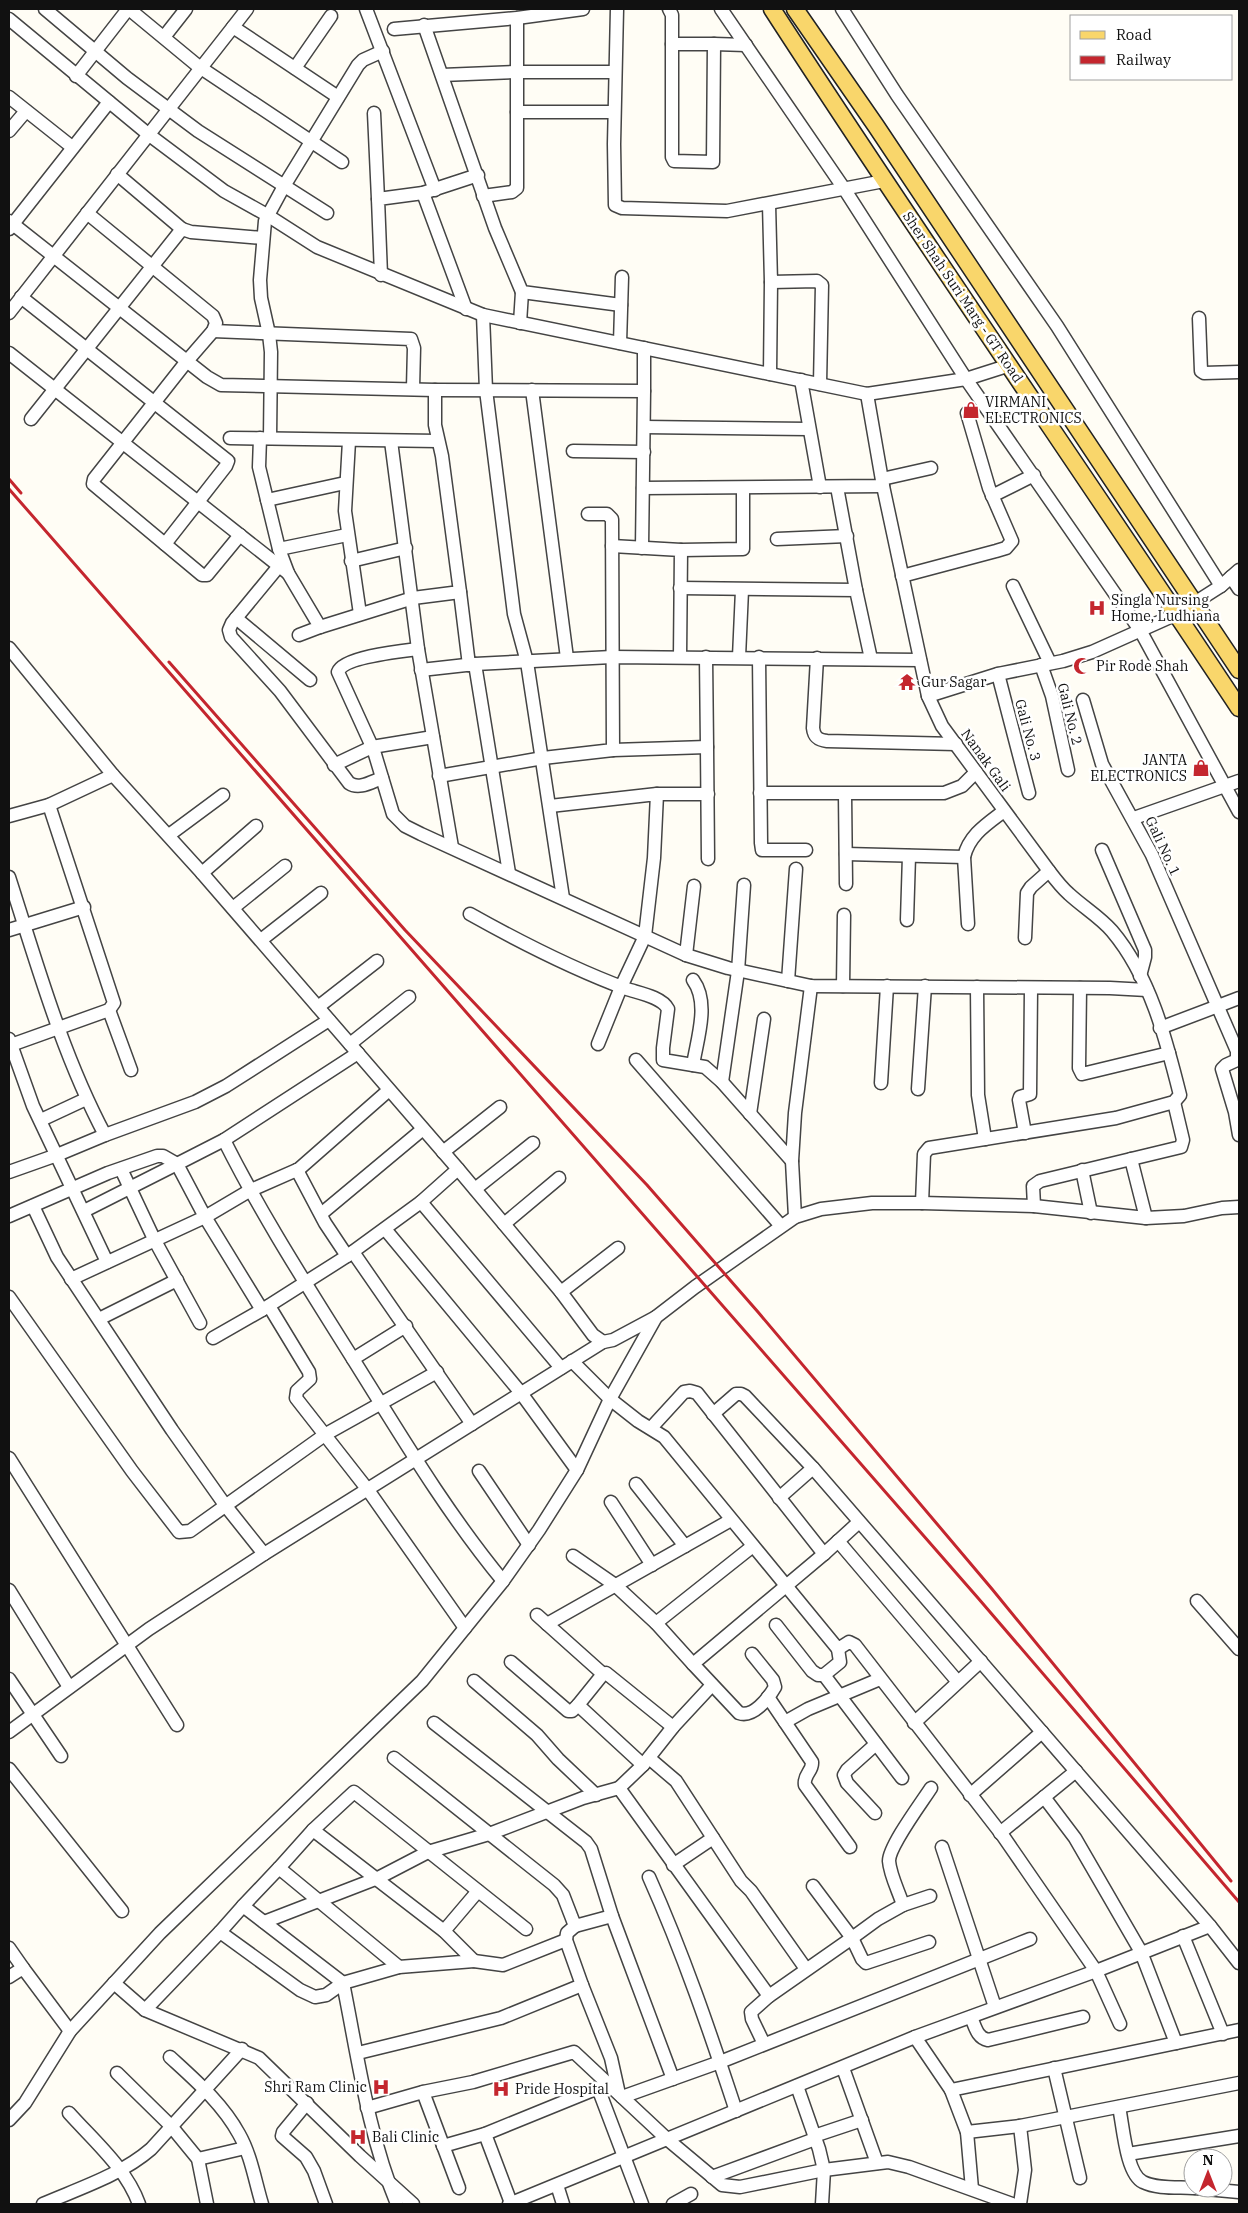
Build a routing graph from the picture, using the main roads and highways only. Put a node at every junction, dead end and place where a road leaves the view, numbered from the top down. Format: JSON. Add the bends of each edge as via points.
{"nodes":[{"id":1,"x":772,"y":9,"type":"edge"},
{"id":2,"x":795,"y":9,"type":"edge"},
{"id":3,"x":1239,"y":670,"type":"edge"},
{"id":4,"x":1239,"y":708,"type":"edge"}],
"edges":[{"from":1,"to":4,"type":"main road","name":"Sher Shah Suri Marg - GT Road"},
{"from":2,"to":3,"type":"main road","name":"Sher Shah Suri Marg - GT Road"}]}
